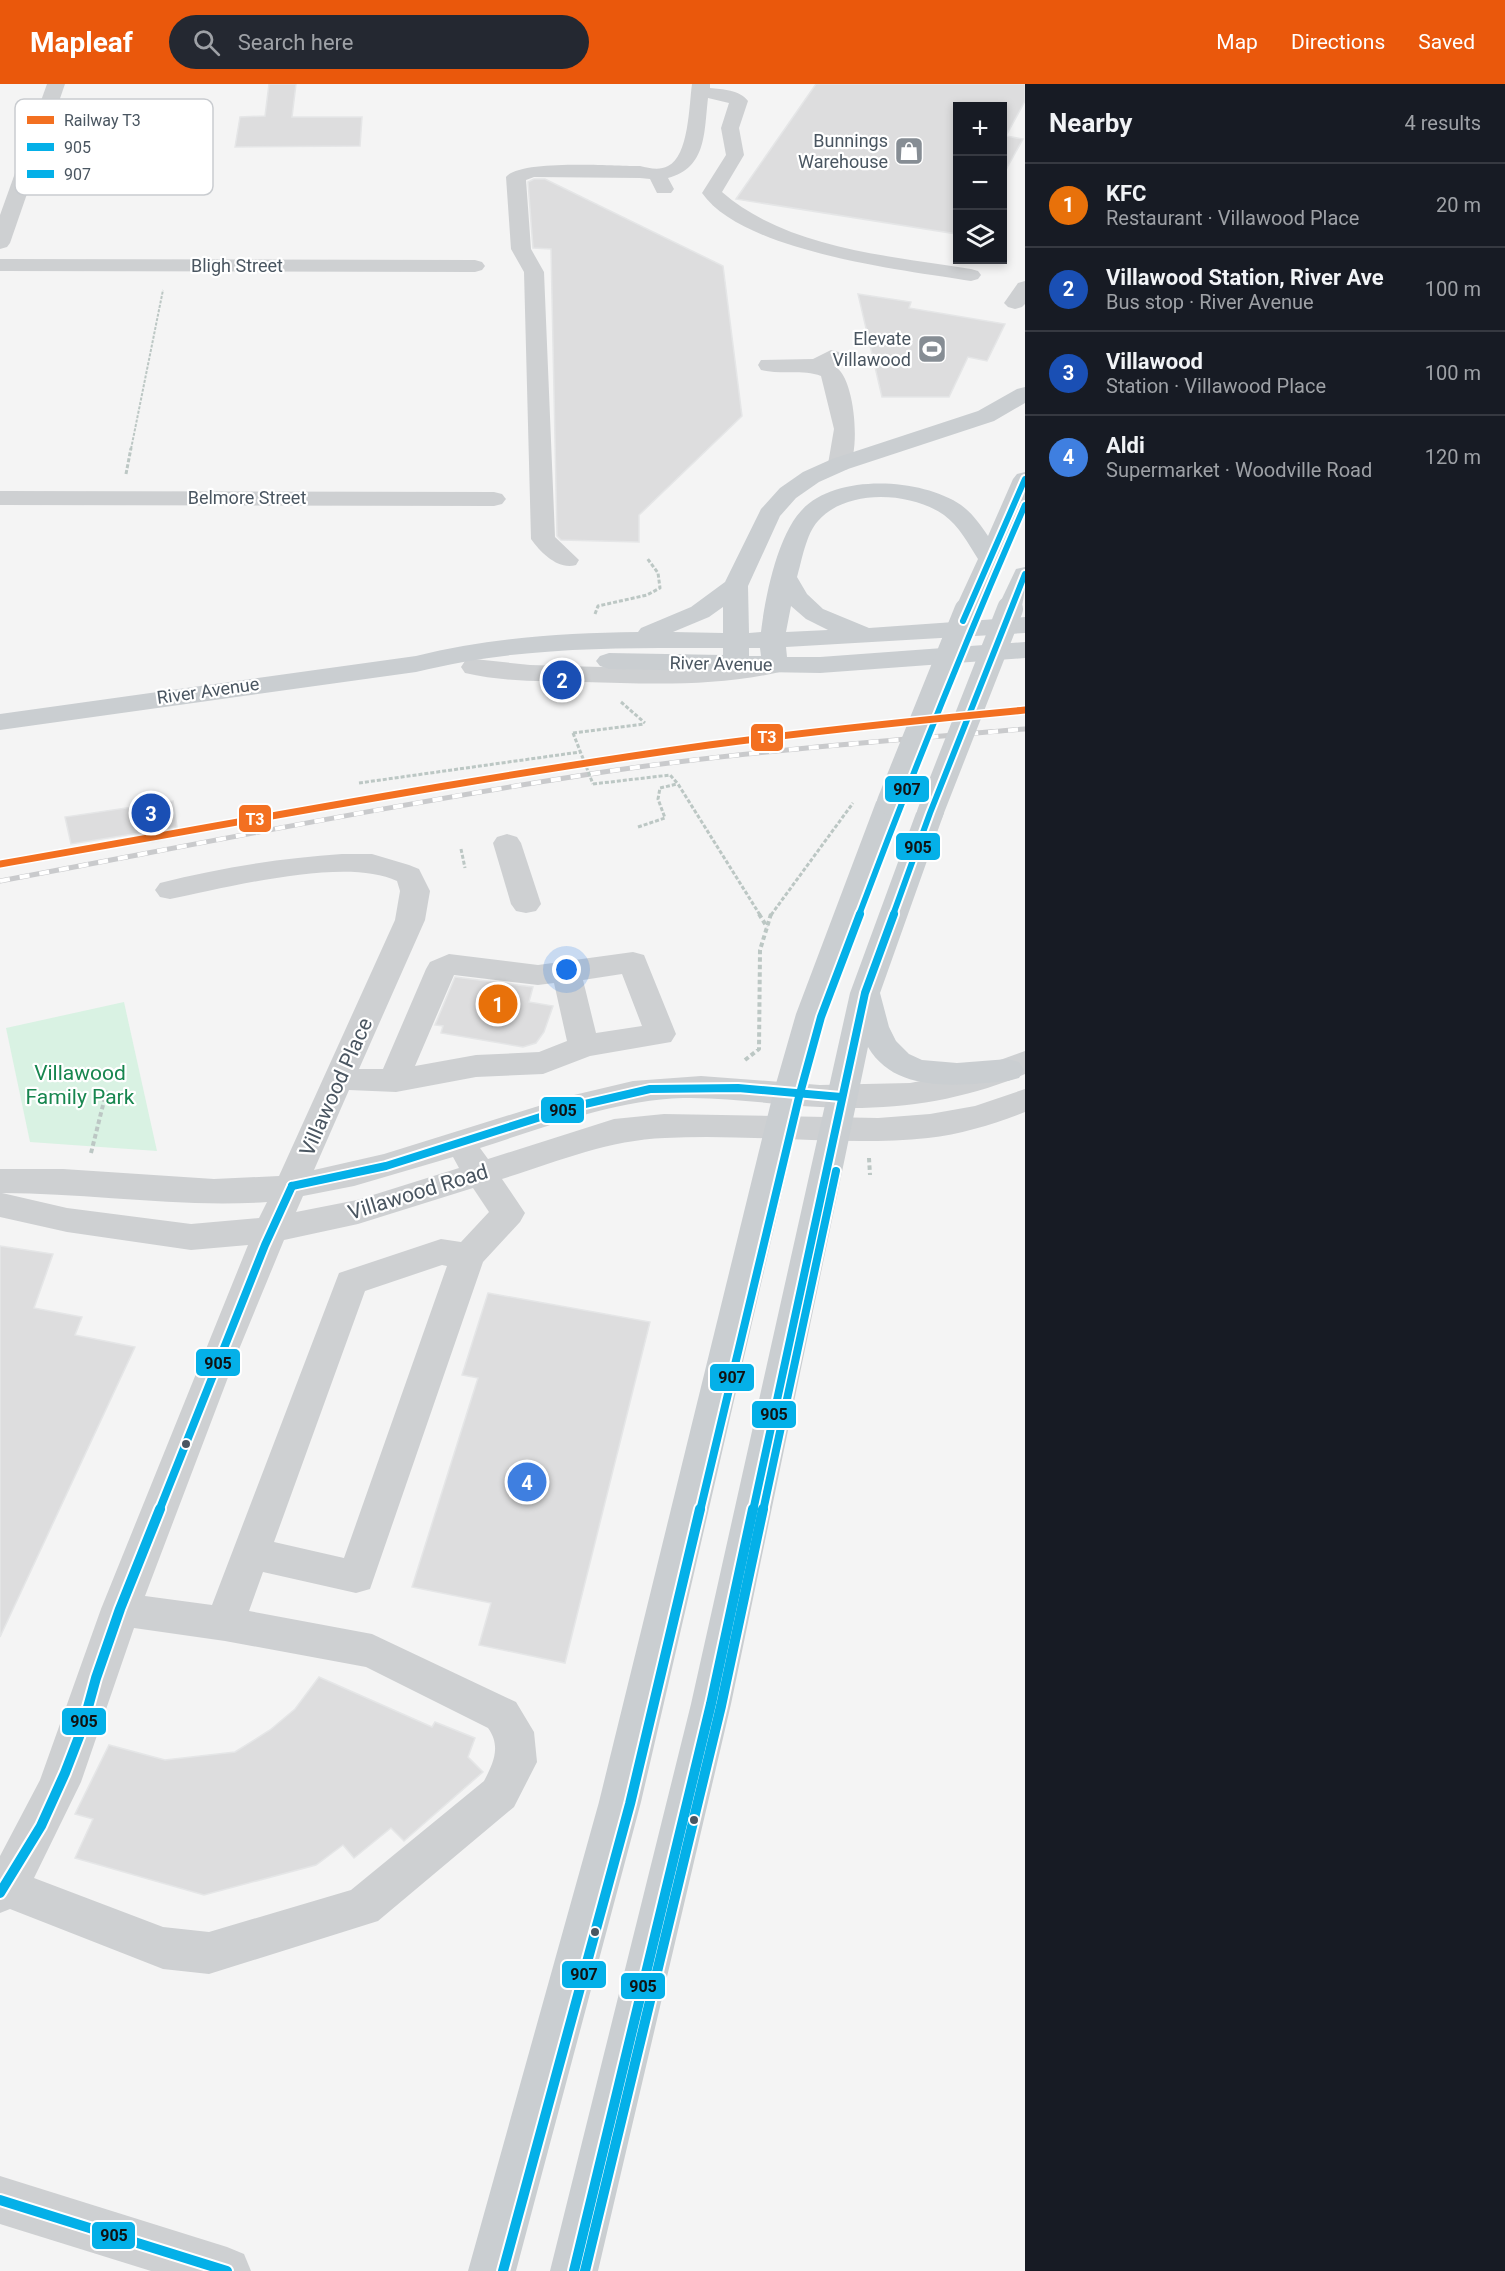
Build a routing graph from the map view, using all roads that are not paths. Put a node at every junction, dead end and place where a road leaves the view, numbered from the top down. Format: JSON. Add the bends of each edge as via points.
{"nodes":[{"id":1,"x":56,"y":84,"type":"edge"},
{"id":2,"x":702,"y":88,"type":"edge"},
{"id":3,"x":51,"y":99,"type":"edge"},
{"id":4,"x":17,"y":195,"type":"edge"},
{"id":5,"x":0,"y":243,"type":"edge"},
{"id":6,"x":0,"y":265,"type":"edge"},
{"id":7,"x":475,"y":266,"type":"dead end"},
{"id":8,"x":970,"y":275,"type":"dead end"},
{"id":9,"x":835,"y":352,"type":"dead end"},
{"id":10,"x":769,"y":365,"type":"dead end"},
{"id":11,"x":812,"y":365,"type":"junction"},
{"id":12,"x":1025,"y":394,"type":"edge"},
{"id":13,"x":840,"y":464,"type":"junction"},
{"id":14,"x":1025,"y":479,"type":"edge"},
{"id":15,"x":0,"y":498,"type":"edge"},
{"id":16,"x":494,"y":499,"type":"dead end"},
{"id":17,"x":990,"y":559,"type":"junction"},
{"id":18,"x":567,"y":560,"type":"dead end"},
{"id":19,"x":1025,"y":574,"type":"edge"},
{"id":20,"x":786,"y":579,"type":"junction"},
{"id":21,"x":736,"y":586,"type":"junction"},
{"id":22,"x":1017,"y":617,"type":"edge"},
{"id":23,"x":892,"y":636,"type":"junction"},
{"id":24,"x":631,"y":639,"type":"junction"},
{"id":25,"x":1025,"y":650,"type":"edge"},
{"id":26,"x":736,"y":652,"type":"junction"},
{"id":27,"x":774,"y":653,"type":"junction"},
{"id":28,"x":416,"y":664,"type":"junction"},
{"id":29,"x":474,"y":667,"type":"junction"},
{"id":30,"x":0,"y":722,"type":"edge"},
{"id":31,"x":507,"y":843,"type":"dead end"},
{"id":32,"x":170,"y":890,"type":"dead end"},
{"id":33,"x":526,"y":904,"type":"dead end"},
{"id":34,"x":566,"y":972,"type":"junction"},
{"id":35,"x":866,"y":993,"type":"junction"},
{"id":36,"x":584,"y":1046,"type":"junction"},
{"id":37,"x":543,"y":1063,"type":"junction"},
{"id":38,"x":1016,"y":1066,"type":"edge"},
{"id":39,"x":339,"y":1079,"type":"junction"},
{"id":40,"x":396,"y":1082,"type":"junction"},
{"id":41,"x":1025,"y":1100,"type":"edge"},
{"id":42,"x":572,"y":1107,"type":"junction"},
{"id":43,"x":786,"y":1110,"type":"junction"},
{"id":44,"x":838,"y":1112,"type":"junction"},
{"id":45,"x":460,"y":1142,"type":"junction"},
{"id":46,"x":479,"y":1174,"type":"junction"},
{"id":47,"x":0,"y":1181,"type":"edge"},
{"id":48,"x":292,"y":1186,"type":"junction"},
{"id":49,"x":0,"y":1205,"type":"edge"},
{"id":50,"x":271,"y":1230,"type":"junction"},
{"id":51,"x":468,"y":1256,"type":"junction"},
{"id":52,"x":251,"y":1553,"type":"junction"},
{"id":53,"x":120,"y":1609,"type":"junction"},
{"id":54,"x":225,"y":1624,"type":"junction"},
{"id":55,"x":2,"y":1890,"type":"edge"},
{"id":56,"x":0,"y":2200,"type":"edge"},
{"id":57,"x":227,"y":2271,"type":"edge"},
{"id":58,"x":492,"y":2271,"type":"edge"},
{"id":59,"x":574,"y":2271,"type":"edge"}],
"edges":[{"from":1,"to":3,"type":"street"},
{"from":2,"to":8,"type":"street","via":[[739,100],[730,128],[735,155],[711,193],[721,204],[761,226],[813,245]]},
{"from":2,"to":18,"type":"street","via":[[692,151],[661,182],[640,172],[532,171],[516,177],[521,249],[534,272],[543,539]]},
{"from":4,"to":5,"type":"street"},
{"from":6,"to":7,"type":"street","name":"Bligh Street"},
{"from":9,"to":11,"type":"street","via":[[828,361]]},
{"from":10,"to":11,"type":"street"},
{"from":11,"to":13,"type":"street","via":[[830,372],[834,379],[845,429]]},
{"from":12,"to":13,"type":"main road","via":[[986,416]]},
{"from":13,"to":21,"type":"main road","via":[[788,493],[769,514]]},
{"from":14,"to":17,"type":"main road"},
{"from":15,"to":16,"type":"street","name":"Belmore Street"},
{"from":17,"to":20,"type":"main road","via":[[964,519],[950,508],[908,493],[863,492],[840,496],[809,516]]},
{"from":17,"to":43,"type":"main road","bridge":true,"via":[[890,802],[811,1014]]},
{"from":19,"to":22,"type":"main road"},
{"from":20,"to":23,"type":"main road","via":[[801,605],[825,620],[845,628]]},
{"from":20,"to":27,"type":"main road","via":[[778,601]]},
{"from":21,"to":24,"type":"main road","via":[[700,612]]},
{"from":21,"to":26,"type":"main road"},
{"from":22,"to":23,"type":"main road"},
{"from":22,"to":35,"type":"main road","bridge":true,"via":[[930,813]]},
{"from":23,"to":27,"type":"main road","name":"River Avenue"},
{"from":24,"to":26,"type":"main road","name":"River Avenue"},
{"from":24,"to":28,"type":"main road","name":"River Avenue","via":[[475,649]]},
{"from":25,"to":27,"type":"main road","name":"River Avenue","via":[[891,661]]},
{"from":26,"to":27,"type":"main road","name":"River Avenue"},
{"from":26,"to":29,"type":"main road","name":"River Avenue"},
{"from":27,"to":29,"type":"street","via":[[714,675],[683,677],[530,673]]},
{"from":28,"to":29,"type":"main road","name":"River Avenue"},
{"from":28,"to":30,"type":"main road","name":"River Avenue"},
{"from":31,"to":33,"type":"street"},
{"from":32,"to":39,"type":"street","name":"Villawood Place","via":[[320,866],[368,863],[395,868],[410,876],[415,891],[410,920]]},
{"from":34,"to":36,"type":"street"},
{"from":34,"to":36,"type":"street","via":[[633,962],[660,1034]]},
{"from":34,"to":40,"type":"street","via":[[538,975],[449,964],[441,969],[399,1066]]},
{"from":35,"to":38,"type":"main road","via":[[869,1019],[878,1039],[895,1060],[910,1069],[942,1075]]},
{"from":35,"to":44,"type":"main road"},
{"from":36,"to":37,"type":"street"},
{"from":37,"to":40,"type":"street","via":[[476,1066]]},
{"from":37,"to":42,"type":"street"},
{"from":38,"to":44,"type":"street","via":[[975,1083]]},
{"from":39,"to":40,"type":"street"},
{"from":39,"to":48,"type":"street","name":"Villawood Place"},
{"from":41,"to":44,"type":"street","via":[[998,1113],[962,1121],[889,1128]]},
{"from":42,"to":43,"type":"street","name":"Villawood Road","via":[[650,1089],[738,1088]]},
{"from":42,"to":45,"type":"street","name":"Villawood Road"},
{"from":43,"to":44,"type":"street","name":"Villawood Road"},
{"from":43,"to":46,"type":"street","name":"Villawood Road","via":[[729,1124],[650,1125],[582,1139]]},
{"from":43,"to":58,"type":"main road","via":[[620,1802]]},
{"from":44,"to":59,"type":"main road","via":[[711,1704]]},
{"from":45,"to":46,"type":"street"},
{"from":45,"to":48,"type":"street","name":"Villawood Road","via":[[386,1166]]},
{"from":46,"to":50,"type":"street","name":"Villawood Road","via":[[358,1212]]},
{"from":46,"to":51,"type":"street","via":[[508,1213]]},
{"from":47,"to":48,"type":"street","name":"Villawood Road","via":[[82,1182],[185,1192],[240,1192]]},
{"from":48,"to":50,"type":"street","name":"Villawood Place"},
{"from":49,"to":50,"type":"street","name":"Villawood Road","via":[[68,1220],[191,1237]]},
{"from":50,"to":53,"type":"street","name":"Villawood Place"},
{"from":51,"to":52,"type":"street","via":[[441,1252],[351,1282]]},
{"from":51,"to":52,"type":"street","via":[[356,1577]]},
{"from":52,"to":54,"type":"street"},
{"from":53,"to":54,"type":"street"},
{"from":53,"to":55,"type":"street","name":"Villawood Place","via":[[65,1773],[40,1826]]},
{"from":54,"to":55,"type":"street","via":[[372,1651],[502,1716],[514,1732],[516,1762],[499,1794],[363,1906],[209,1953],[163,1948]]},
{"from":56,"to":57,"type":"street"}]}
